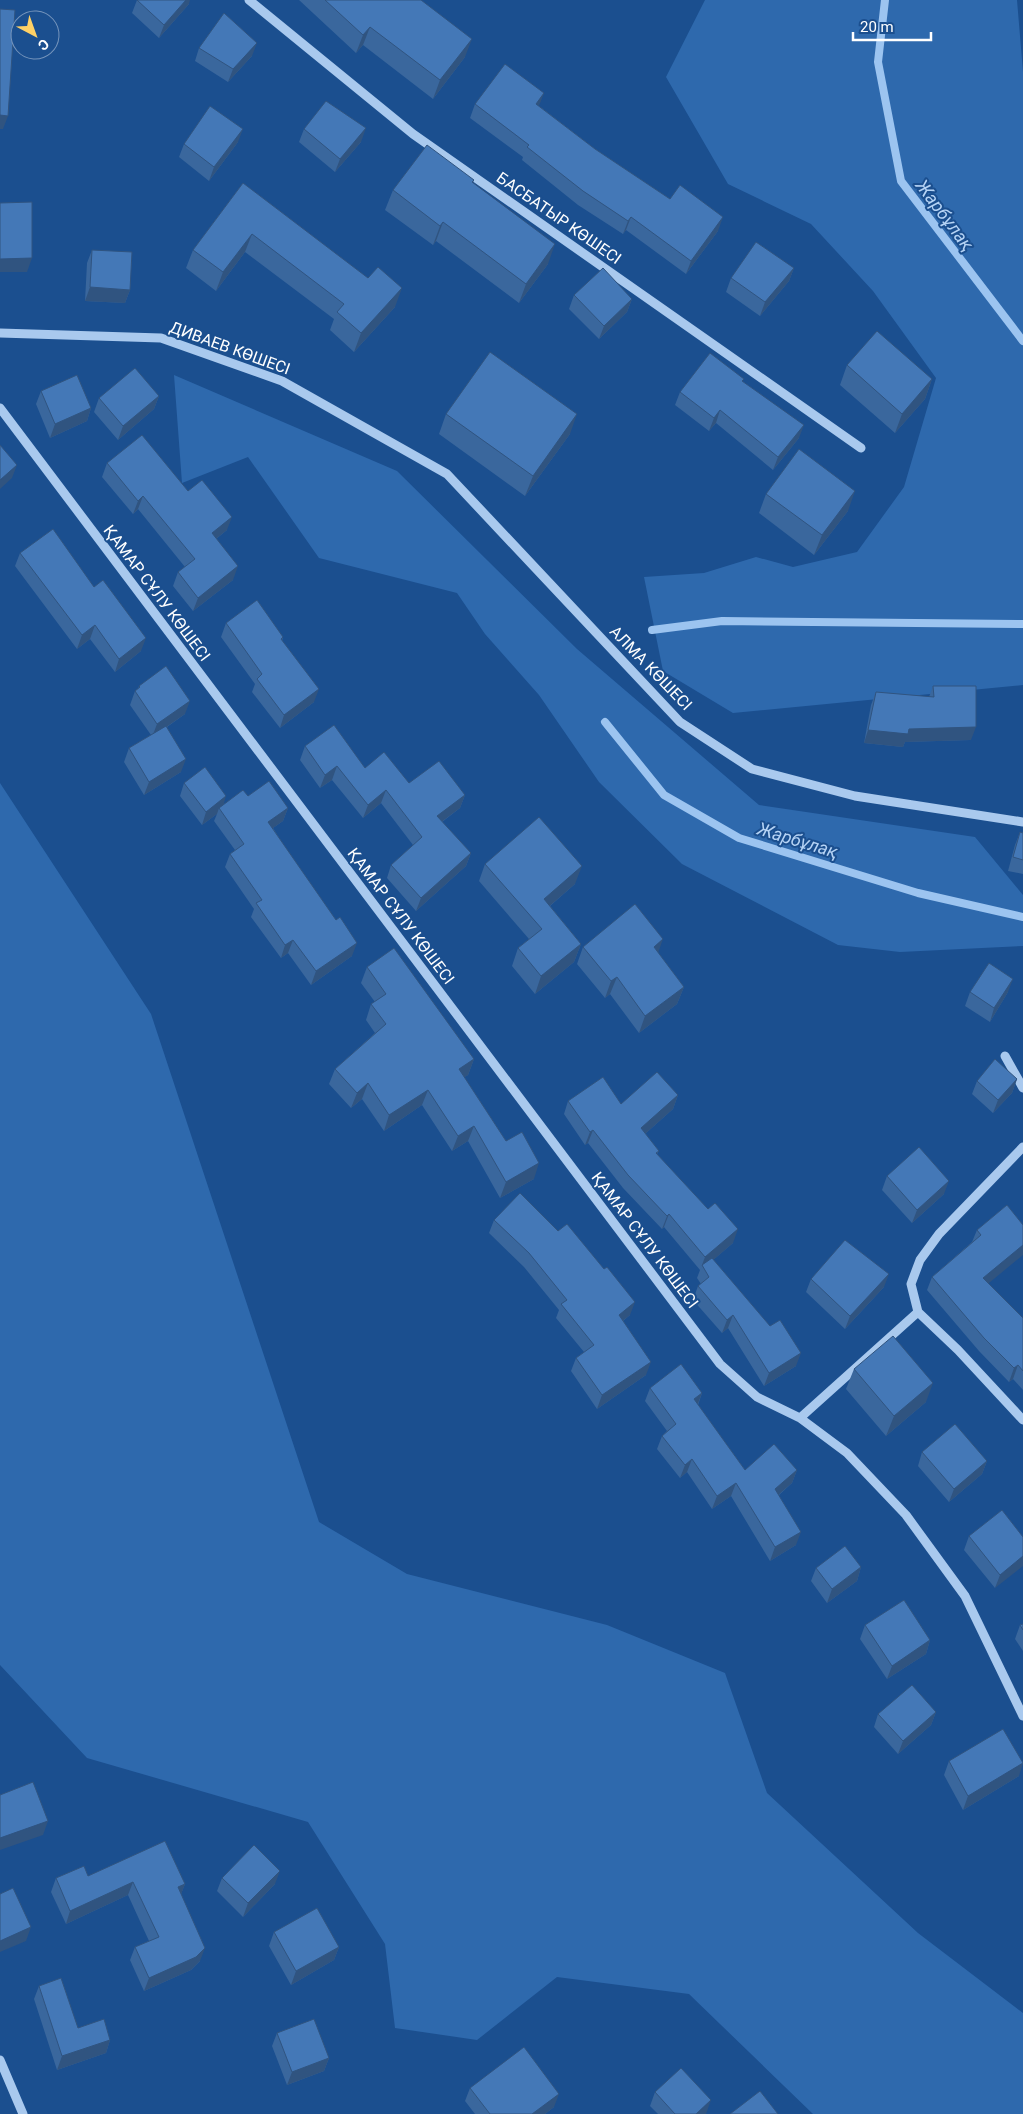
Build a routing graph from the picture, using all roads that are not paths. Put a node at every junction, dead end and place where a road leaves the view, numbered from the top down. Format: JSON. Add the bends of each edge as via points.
{"nodes":[{"id":1,"x":249,"y":0,"type":"edge"},
{"id":2,"x":0,"y":333,"type":"edge"},
{"id":3,"x":0,"y":408,"type":"edge"},
{"id":4,"x":351,"y":420,"type":"joint"},
{"id":5,"x":861,"y":448,"type":"dead end"},
{"id":6,"x":1023,"y":822,"type":"edge"},
{"id":7,"x":1005,"y":1056,"type":"dead end"},
{"id":8,"x":1023,"y":1088,"type":"edge"},
{"id":9,"x":1023,"y":1147,"type":"edge"},
{"id":10,"x":918,"y":1312,"type":"junction"},
{"id":11,"x":800,"y":1418,"type":"junction"},
{"id":12,"x":1023,"y":1420,"type":"edge"},
{"id":13,"x":1023,"y":1716,"type":"edge"},
{"id":14,"x":0,"y":2060,"type":"edge"},
{"id":15,"x":22,"y":2114,"type":"edge"}],
"edges":[{"from":1,"to":5,"type":"street","name":"БАСБАТЫР КӨШЕСІ","via":[[413,134]]},
{"from":2,"to":4,"type":"street","name":"ДИВАЕВ КӨШЕСІ","via":[[161,338],[282,381]]},
{"from":3,"to":11,"type":"street","name":"ҚАМАР СҰЛУ КӨШЕСІ","via":[[720,1364],[757,1397]]},
{"from":4,"to":6,"type":"street","name":"АЛМА КӨШЕСІ","via":[[447,474],[680,722],[752,769],[855,796]]},
{"from":7,"to":8,"type":"street"},
{"from":9,"to":10,"type":"street","via":[[939,1234],[920,1260],[911,1284]]},
{"from":10,"to":11,"type":"street"},
{"from":10,"to":12,"type":"street"},
{"from":11,"to":13,"type":"street","name":"ҚАМАР СҰЛУ КӨШЕСІ","via":[[847,1453],[906,1515],[965,1596]]},
{"from":14,"to":15,"type":"street"}]}
